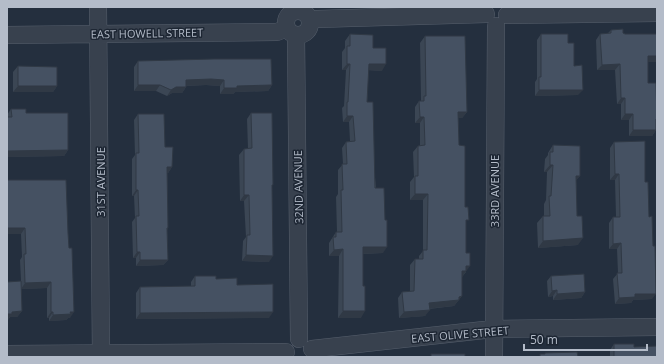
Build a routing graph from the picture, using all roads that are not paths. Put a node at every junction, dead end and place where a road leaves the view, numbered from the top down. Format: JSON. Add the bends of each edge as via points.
{"nodes":[{"id":1,"x":98,"y":7,"type":"edge"},
{"id":2,"x":302,"y":13,"type":"edge"},
{"id":3,"x":657,"y":13,"type":"edge"},
{"id":4,"x":496,"y":14,"type":"edge"},
{"id":5,"x":292,"y":31,"type":"junction"},
{"id":6,"x":7,"y":34,"type":"edge"},
{"id":7,"x":98,"y":34,"type":"junction"},
{"id":8,"x":657,"y":327,"type":"edge"},
{"id":9,"x":493,"y":329,"type":"junction"},
{"id":10,"x":299,"y":339,"type":"junction"},
{"id":11,"x":312,"y":353,"type":"edge"},
{"id":12,"x":7,"y":354,"type":"edge"},
{"id":13,"x":287,"y":354,"type":"edge"},
{"id":14,"x":101,"y":355,"type":"edge"},
{"id":15,"x":494,"y":357,"type":"edge"}],
"edges":[{"from":1,"to":7,"type":"street","name":"31ST AVENUE"},
{"from":2,"to":4,"type":"street","via":[[317,19]]},
{"from":2,"to":5,"type":"street","via":[[294,12],[288,17],[286,24]]},
{"from":3,"to":4,"type":"street"},
{"from":4,"to":9,"type":"street","name":"33RD AVENUE"},
{"from":5,"to":7,"type":"street","name":"EAST HOWELL STREET"},
{"from":5,"to":10,"type":"street","name":"32ND AVENUE"},
{"from":6,"to":7,"type":"street","name":"EAST HOWELL STREET"},
{"from":7,"to":14,"type":"street","name":"31ST AVENUE"},
{"from":8,"to":9,"type":"street","name":"EAST OLIVE STREET"},
{"from":9,"to":11,"type":"street","name":"EAST OLIVE STREET"},
{"from":9,"to":15,"type":"street","name":"33RD AVENUE"},
{"from":10,"to":11,"type":"street","via":[[308,342]]},
{"from":10,"to":13,"type":"street","via":[[289,343]]},
{"from":12,"to":14,"type":"street"},
{"from":13,"to":14,"type":"street"}]}
